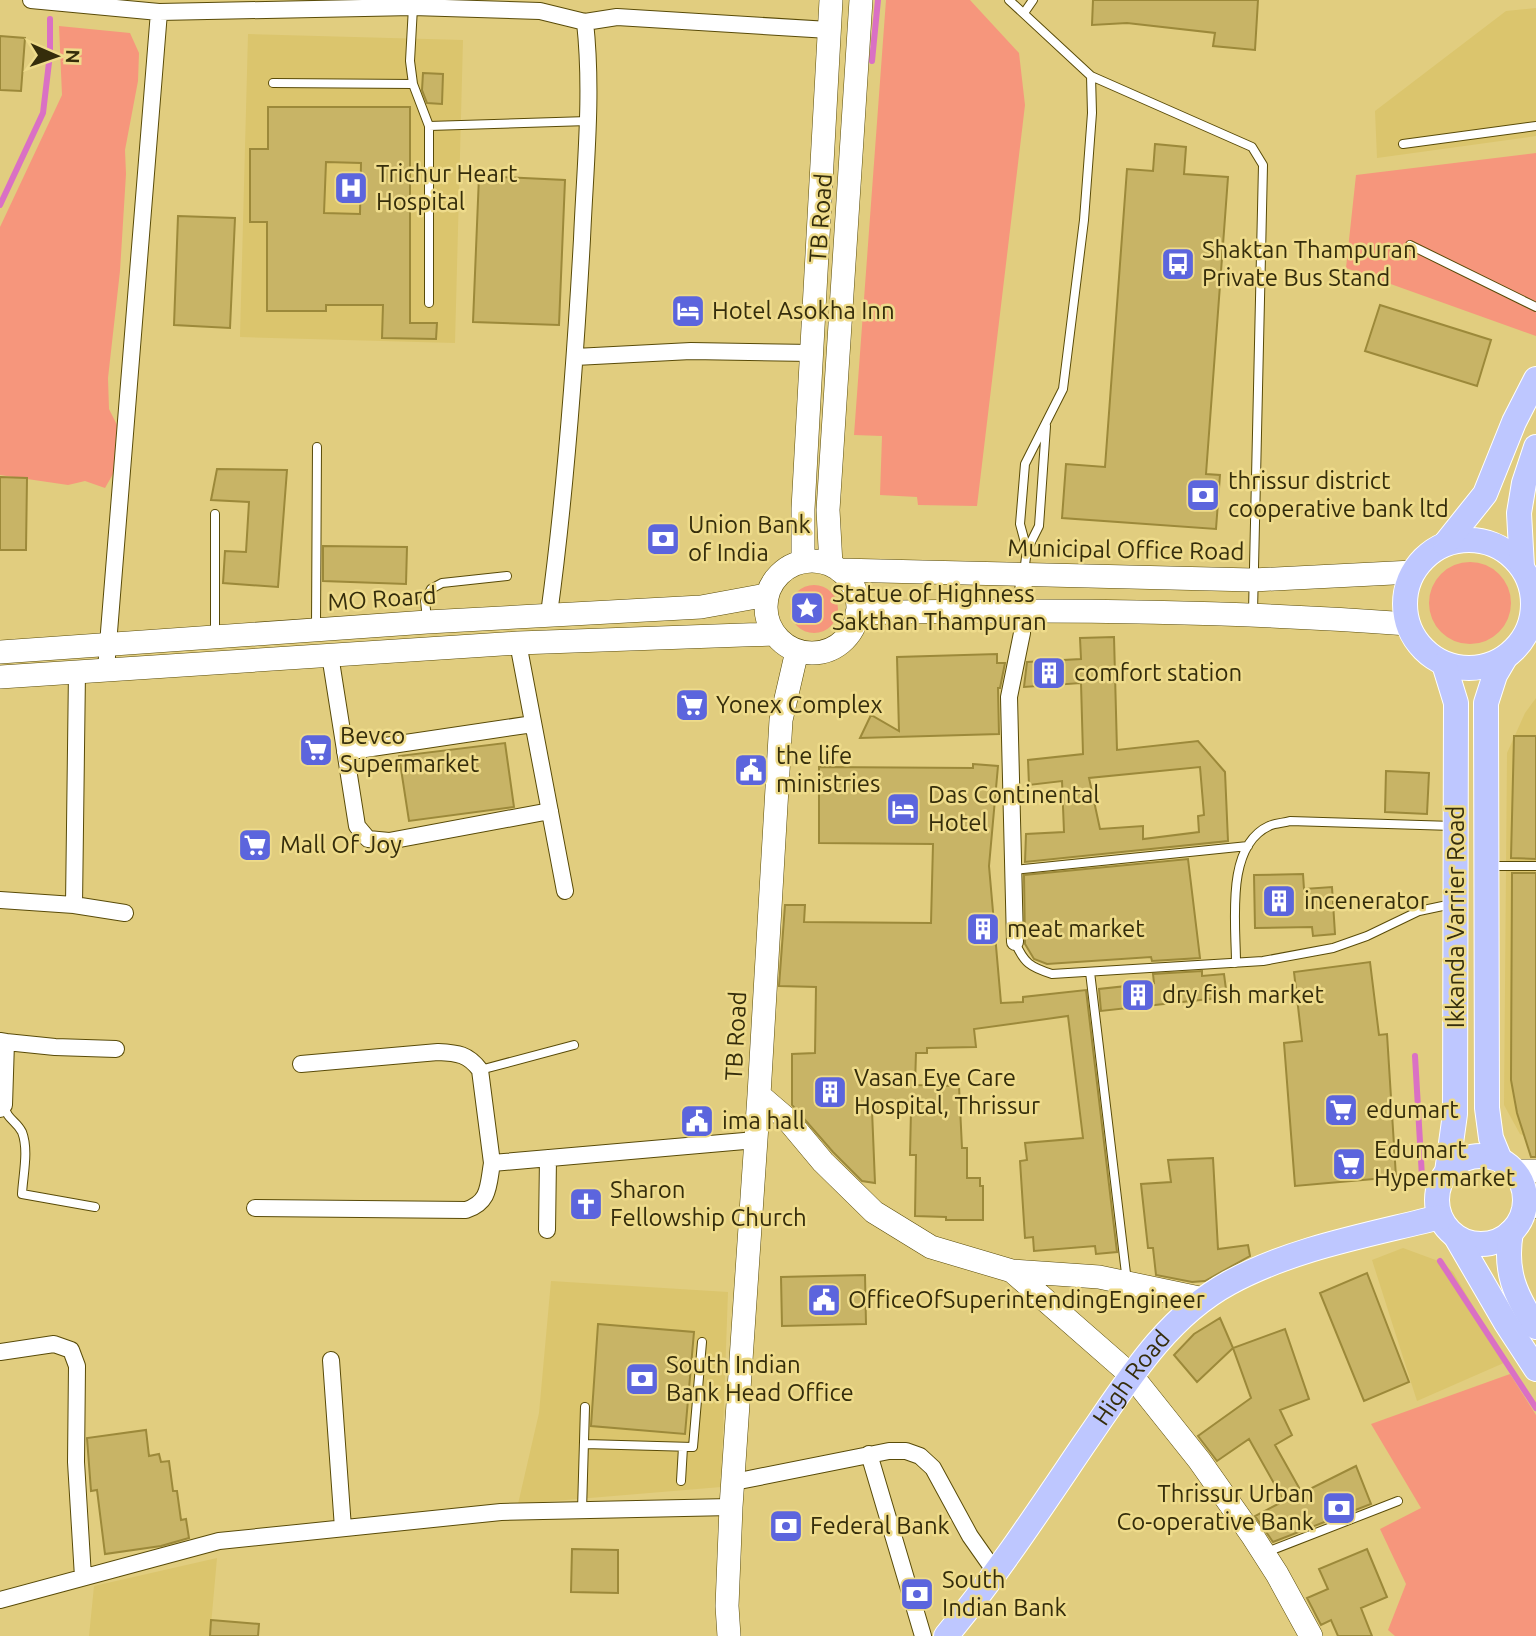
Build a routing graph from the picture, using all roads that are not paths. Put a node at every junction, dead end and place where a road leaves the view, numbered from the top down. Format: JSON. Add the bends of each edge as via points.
{"nodes":[{"id":1,"x":31,"y":0,"type":"edge"},
{"id":2,"x":831,"y":0,"type":"edge"},
{"id":3,"x":861,"y":0,"type":"edge"},
{"id":4,"x":1009,"y":0,"type":"edge"},
{"id":5,"x":1033,"y":0,"type":"edge"},
{"id":6,"x":211,"y":5,"type":"edge"},
{"id":7,"x":413,"y":6,"type":"junction"},
{"id":8,"x":617,"y":8,"type":"edge"},
{"id":9,"x":159,"y":12,"type":"junction"},
{"id":10,"x":1024,"y":13,"type":"junction"},
{"id":11,"x":585,"y":22,"type":"junction"},
{"id":12,"x":829,"y":30,"type":"junction"},
{"id":13,"x":1091,"y":76,"type":"junction"},
{"id":14,"x":273,"y":83,"type":"dead end"},
{"id":15,"x":413,"y":84,"type":"junction"},
{"id":16,"x":588,"y":121,"type":"junction"},
{"id":17,"x":1536,"y":126,"type":"edge"},
{"id":18,"x":429,"y":127,"type":"junction"},
{"id":19,"x":1403,"y":144,"type":"dead end"},
{"id":20,"x":1410,"y":245,"type":"dead end"},
{"id":21,"x":429,"y":303,"type":"dead end"},
{"id":22,"x":1536,"y":307,"type":"edge"},
{"id":23,"x":812,"y":353,"type":"junction"},
{"id":24,"x":575,"y":357,"type":"junction"},
{"id":25,"x":1536,"y":379,"type":"edge"},
{"id":26,"x":1046,"y":422,"type":"junction"},
{"id":27,"x":317,"y":447,"type":"dead end"},
{"id":28,"x":1536,"y":447,"type":"edge"},
{"id":29,"x":215,"y":514,"type":"dead end"},
{"id":30,"x":1444,"y":544,"type":"junction"},
{"id":31,"x":1027,"y":550,"type":"junction"},
{"id":32,"x":803,"y":561,"type":"junction"},
{"id":33,"x":835,"y":567,"type":"junction"},
{"id":34,"x":1413,"y":572,"type":"junction"},
{"id":35,"x":1024,"y":573,"type":"junction"},
{"id":36,"x":507,"y":576,"type":"dead end"},
{"id":37,"x":1254,"y":580,"type":"junction"},
{"id":38,"x":1530,"y":580,"type":"edge"},
{"id":39,"x":767,"y":595,"type":"junction"},
{"id":40,"x":1022,"y":611,"type":"junction"},
{"id":41,"x":857,"y":613,"type":"junction"},
{"id":42,"x":549,"y":614,"type":"junction"},
{"id":43,"x":1253,"y":614,"type":"junction"},
{"id":44,"x":427,"y":622,"type":"junction"},
{"id":45,"x":1408,"y":624,"type":"junction"},
{"id":46,"x":1533,"y":627,"type":"edge"},
{"id":47,"x":316,"y":629,"type":"junction"},
{"id":48,"x":774,"y":634,"type":"junction"},
{"id":49,"x":215,"y":636,"type":"junction"},
{"id":50,"x":108,"y":643,"type":"junction"},
{"id":51,"x":518,"y":643,"type":"junction"},
{"id":52,"x":797,"y":651,"type":"junction"},
{"id":53,"x":0,"y":652,"type":"edge"},
{"id":54,"x":330,"y":655,"type":"junction"},
{"id":55,"x":1505,"y":658,"type":"junction"},
{"id":56,"x":1444,"y":664,"type":"junction"},
{"id":57,"x":106,"y":669,"type":"junction"},
{"id":58,"x":77,"y":671,"type":"junction"},
{"id":59,"x":0,"y":677,"type":"edge"},
{"id":60,"x":533,"y":724,"type":"junction"},
{"id":61,"x":345,"y":752,"type":"junction"},
{"id":62,"x":550,"y":811,"type":"junction"},
{"id":63,"x":1456,"y":826,"type":"junction"},
{"id":64,"x":1248,"y":846,"type":"junction"},
{"id":65,"x":1486,"y":866,"type":"junction"},
{"id":66,"x":1536,"y":866,"type":"edge"},
{"id":67,"x":1013,"y":870,"type":"junction"},
{"id":68,"x":565,"y":891,"type":"dead end"},
{"id":69,"x":0,"y":900,"type":"edge"},
{"id":70,"x":1455,"y":904,"type":"junction"},
{"id":71,"x":75,"y":905,"type":"junction"},
{"id":72,"x":125,"y":914,"type":"dead end"},
{"id":73,"x":1015,"y":942,"type":"joint"},
{"id":74,"x":1236,"y":963,"type":"junction"},
{"id":75,"x":1090,"y":972,"type":"junction"},
{"id":76,"x":3,"y":1042,"type":"edge"},
{"id":77,"x":574,"y":1045,"type":"dead end"},
{"id":78,"x":116,"y":1049,"type":"dead end"},
{"id":79,"x":301,"y":1064,"type":"dead end"},
{"id":80,"x":480,"y":1070,"type":"junction"},
{"id":81,"x":759,"y":1095,"type":"junction"},
{"id":82,"x":2,"y":1107,"type":"edge"},
{"id":83,"x":756,"y":1140,"type":"junction"},
{"id":84,"x":548,"y":1158,"type":"junction"},
{"id":85,"x":492,"y":1163,"type":"junction"},
{"id":86,"x":1516,"y":1168,"type":"edge"},
{"id":87,"x":1447,"y":1172,"type":"junction"},
{"id":88,"x":95,"y":1207,"type":"dead end"},
{"id":89,"x":256,"y":1208,"type":"dead end"},
{"id":90,"x":1523,"y":1216,"type":"edge"},
{"id":91,"x":1440,"y":1217,"type":"junction"},
{"id":92,"x":547,"y":1230,"type":"dead end"},
{"id":93,"x":1456,"y":1237,"type":"junction"},
{"id":94,"x":1012,"y":1271,"type":"junction"},
{"id":95,"x":1127,"y":1282,"type":"junction"},
{"id":96,"x":1205,"y":1299,"type":"junction"},
{"id":97,"x":1536,"y":1327,"type":"edge"},
{"id":98,"x":702,"y":1342,"type":"dead end"},
{"id":99,"x":0,"y":1352,"type":"edge"},
{"id":100,"x":331,"y":1360,"type":"dead end"},
{"id":101,"x":1536,"y":1369,"type":"edge"},
{"id":102,"x":1132,"y":1376,"type":"junction"},
{"id":103,"x":586,"y":1407,"type":"dead end"},
{"id":104,"x":584,"y":1444,"type":"junction"},
{"id":105,"x":683,"y":1447,"type":"junction"},
{"id":106,"x":869,"y":1454,"type":"junction"},
{"id":107,"x":681,"y":1480,"type":"dead end"},
{"id":108,"x":734,"y":1482,"type":"junction"},
{"id":109,"x":1398,"y":1501,"type":"dead end"},
{"id":110,"x":730,"y":1507,"type":"junction"},
{"id":111,"x":582,"y":1510,"type":"junction"},
{"id":112,"x":343,"y":1528,"type":"junction"},
{"id":113,"x":1264,"y":1554,"type":"junction"},
{"id":114,"x":996,"y":1573,"type":"junction"},
{"id":115,"x":83,"y":1577,"type":"junction"},
{"id":116,"x":0,"y":1600,"type":"edge"},
{"id":117,"x":729,"y":1636,"type":"edge"},
{"id":118,"x":923,"y":1636,"type":"edge"},
{"id":119,"x":946,"y":1636,"type":"edge"},
{"id":120,"x":1311,"y":1636,"type":"edge"}],
"edges":[{"from":1,"to":9,"type":"street"},
{"from":2,"to":12,"type":"main road"},
{"from":3,"to":33,"type":"main road","name":"TB Road","via":[[828,510]]},
{"from":4,"to":10,"type":"lane"},
{"from":5,"to":10,"type":"lane"},
{"from":6,"to":7,"type":"street"},
{"from":6,"to":9,"type":"street"},
{"from":7,"to":11,"type":"street","via":[[540,11]]},
{"from":7,"to":15,"type":"lane"},
{"from":8,"to":11,"type":"street"},
{"from":8,"to":12,"type":"street"},
{"from":9,"to":50,"type":"street"},
{"from":10,"to":13,"type":"lane"},
{"from":11,"to":16,"type":"street"},
{"from":12,"to":23,"type":"main road"},
{"from":13,"to":26,"type":"lane","via":[[1084,220],[1063,389]]},
{"from":13,"to":37,"type":"lane","via":[[1252,147],[1263,165]]},
{"from":14,"to":15,"type":"lane"},
{"from":15,"to":18,"type":"lane"},
{"from":16,"to":18,"type":"lane"},
{"from":16,"to":24,"type":"street"},
{"from":17,"to":19,"type":"lane"},
{"from":18,"to":21,"type":"lane"},
{"from":20,"to":22,"type":"lane"},
{"from":23,"to":24,"type":"street","via":[[691,351]]},
{"from":23,"to":32,"type":"main road"},
{"from":24,"to":42,"type":"street"},
{"from":25,"to":30,"type":"main road","via":[[1485,494]]},
{"from":26,"to":31,"type":"lane","via":[[1039,526]]},
{"from":26,"to":31,"type":"lane","via":[[1025,464],[1020,524]]},
{"from":27,"to":47,"type":"lane"},
{"from":28,"to":38,"type":"main road","via":[[1519,513]]},
{"from":29,"to":49,"type":"lane"},
{"from":30,"to":34,"type":"main road","via":[[1426,555]]},
{"from":30,"to":38,"type":"main road","via":[[1487,541],[1507,551]]},
{"from":31,"to":35,"type":"lane"},
{"from":32,"to":33,"type":"main road"},
{"from":32,"to":39,"type":"main road","via":[[780,573]]},
{"from":33,"to":35,"type":"main road","name":"Municipal Office Road"},
{"from":33,"to":41,"type":"main road","via":[[854,589]]},
{"from":34,"to":37,"type":"main road","name":"Municipal Office Road"},
{"from":34,"to":45,"type":"main road","via":[[1406,592]]},
{"from":35,"to":37,"type":"main road","name":"Municipal Office Road"},
{"from":35,"to":40,"type":"street"},
{"from":36,"to":44,"type":"lane","via":[[442,583],[431,589],[425,601]]},
{"from":37,"to":43,"type":"lane"},
{"from":38,"to":46,"type":"main road"},
{"from":39,"to":42,"type":"main road","name":"MO Roard","via":[[701,607]]},
{"from":39,"to":48,"type":"main road","via":[[768,622]]},
{"from":40,"to":41,"type":"main road"},
{"from":40,"to":43,"type":"main road"},
{"from":40,"to":67,"type":"street","via":[[1009,697]]},
{"from":41,"to":52,"type":"main road","via":[[850,633],[840,643],[819,652]]},
{"from":42,"to":44,"type":"main road","name":"MO Roard"},
{"from":43,"to":45,"type":"main road"},
{"from":44,"to":47,"type":"main road","name":"MO Roard"},
{"from":45,"to":56,"type":"main road","via":[[1417,643]]},
{"from":46,"to":55,"type":"main road"},
{"from":47,"to":49,"type":"main road","name":"MO Roard"},
{"from":48,"to":51,"type":"main road"},
{"from":48,"to":52,"type":"main road"},
{"from":49,"to":50,"type":"main road","name":"MO Roard"},
{"from":50,"to":53,"type":"main road","name":"MO Roard"},
{"from":50,"to":57,"type":"street"},
{"from":51,"to":54,"type":"main road"},
{"from":51,"to":60,"type":"street"},
{"from":52,"to":81,"type":"main road","name":"TB Road","via":[[780,720]]},
{"from":54,"to":57,"type":"main road"},
{"from":54,"to":61,"type":"street"},
{"from":55,"to":56,"type":"main road","via":[[1486,667]]},
{"from":55,"to":65,"type":"main road","name":"Ikkanda Varrier Road","via":[[1486,703]]},
{"from":56,"to":63,"type":"main road","name":"Ikkanda Varrier Road","via":[[1456,703]]},
{"from":57,"to":58,"type":"main road"},
{"from":58,"to":59,"type":"main road"},
{"from":58,"to":71,"type":"street"},
{"from":60,"to":61,"type":"street"},
{"from":60,"to":62,"type":"street"},
{"from":61,"to":62,"type":"street","via":[[357,825],[368,839],[389,841]]},
{"from":62,"to":68,"type":"street"},
{"from":63,"to":64,"type":"lane","via":[[1290,821],[1269,826]]},
{"from":63,"to":70,"type":"main road","name":"Ikkanda Varrier Road"},
{"from":64,"to":67,"type":"lane"},
{"from":64,"to":74,"type":"lane","via":[[1236,882]]},
{"from":65,"to":66,"type":"lane"},
{"from":65,"to":86,"type":"main road","name":"Ikkanda Varrier Road","via":[[1487,1108],[1491,1138]]},
{"from":67,"to":73,"type":"street"},
{"from":69,"to":71,"type":"street"},
{"from":70,"to":74,"type":"lane","via":[[1419,911],[1333,948]]},
{"from":70,"to":87,"type":"main road","name":"Ikkanda Varrier Road","via":[[1455,1114]]},
{"from":71,"to":72,"type":"street"},
{"from":73,"to":75,"type":"lane","via":[[1022,959],[1035,968],[1052,974]]},
{"from":74,"to":75,"type":"lane"},
{"from":75,"to":95,"type":"lane"},
{"from":76,"to":78,"type":"street"},
{"from":76,"to":82,"type":"street"},
{"from":77,"to":80,"type":"lane"},
{"from":79,"to":80,"type":"street","via":[[458,1053],[471,1058]]},
{"from":80,"to":85,"type":"street"},
{"from":81,"to":83,"type":"main road","name":"TB Road"},
{"from":81,"to":94,"type":"main road","via":[[874,1212],[931,1247]]},
{"from":82,"to":88,"type":"lane","via":[[25,1141],[22,1194]]},
{"from":83,"to":84,"type":"street"},
{"from":83,"to":108,"type":"main road","name":"TB Road"},
{"from":84,"to":85,"type":"street"},
{"from":84,"to":92,"type":"street"},
{"from":85,"to":89,"type":"street","via":[[486,1196],[479,1206],[466,1210]]},
{"from":86,"to":87,"type":"main road","via":[[1486,1157],[1471,1157]]},
{"from":86,"to":90,"type":"main road"},
{"from":87,"to":91,"type":"main road","via":[[1438,1194]]},
{"from":90,"to":93,"type":"main road","via":[[1490,1243]]},
{"from":90,"to":97,"type":"main road","via":[[1507,1253],[1510,1278]]},
{"from":91,"to":93,"type":"main road"},
{"from":91,"to":96,"type":"main road","name":"High Road","via":[[1286,1257],[1228,1283]]},
{"from":93,"to":101,"type":"main road"},
{"from":94,"to":95,"type":"main road"},
{"from":94,"to":102,"type":"main road"},
{"from":95,"to":96,"type":"main road"},
{"from":96,"to":102,"type":"main road","name":"High Road","via":[[1180,1317]]},
{"from":98,"to":105,"type":"lane","via":[[693,1447]]},
{"from":99,"to":115,"type":"street","via":[[54,1344],[71,1350],[77,1366],[76,1462]]},
{"from":100,"to":112,"type":"street"},
{"from":102,"to":113,"type":"main road","via":[[1199,1460]]},
{"from":102,"to":114,"type":"main road","name":"High Road"},
{"from":103,"to":104,"type":"lane"},
{"from":104,"to":105,"type":"lane"},
{"from":104,"to":111,"type":"lane"},
{"from":105,"to":107,"type":"lane"},
{"from":106,"to":108,"type":"street"},
{"from":106,"to":114,"type":"street","via":[[906,1451],[933,1468]]},
{"from":106,"to":118,"type":"street"},
{"from":108,"to":110,"type":"main road","name":"TB Road"},
{"from":109,"to":113,"type":"lane"},
{"from":110,"to":111,"type":"street"},
{"from":110,"to":117,"type":"main road","name":"TB Road"},
{"from":111,"to":112,"type":"street","via":[[500,1512]]},
{"from":112,"to":115,"type":"street","via":[[219,1541]]},
{"from":113,"to":120,"type":"main road"},
{"from":114,"to":119,"type":"main road","name":"High Road"},
{"from":115,"to":116,"type":"street"}]}
